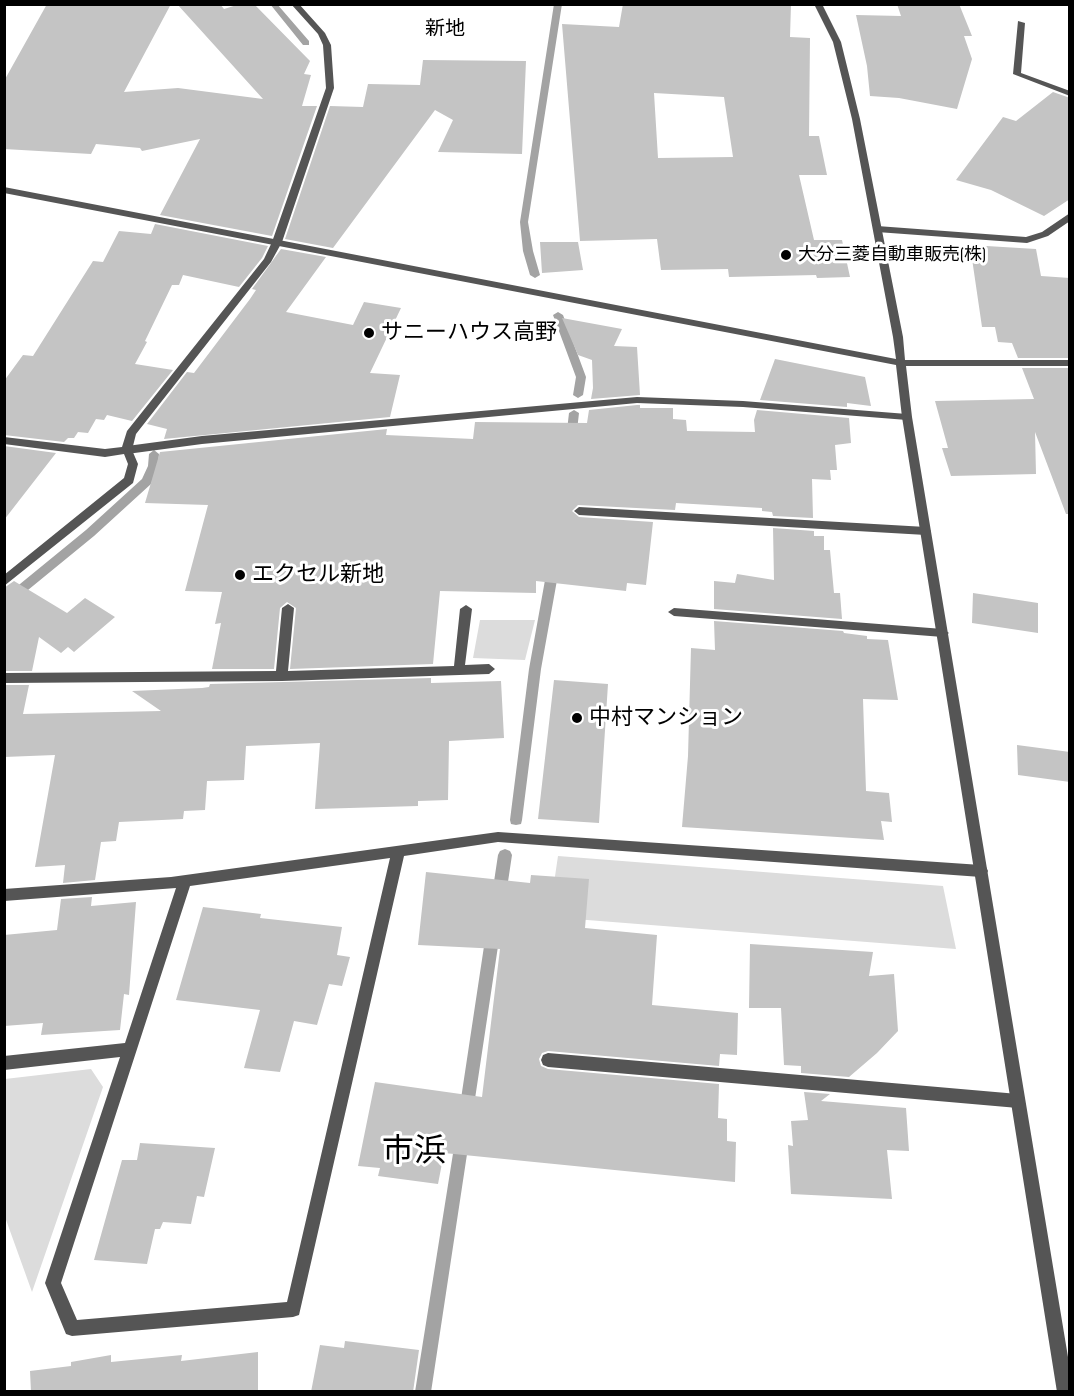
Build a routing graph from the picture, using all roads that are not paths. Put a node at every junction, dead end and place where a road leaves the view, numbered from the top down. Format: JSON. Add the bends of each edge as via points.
{"nodes":[{"id":1,"x":294,"y":4,"type":"edge"},
{"id":2,"x":818,"y":4,"type":"edge"},
{"id":3,"x":1021,"y":23,"type":"dead end"},
{"id":4,"x":1070,"y":94,"type":"edge"},
{"id":5,"x":4,"y":190,"type":"edge"},
{"id":6,"x":1070,"y":216,"type":"edge"},
{"id":7,"x":877,"y":230,"type":"junction"},
{"id":8,"x":277,"y":242,"type":"junction"},
{"id":9,"x":902,"y":363,"type":"junction"},
{"id":10,"x":1070,"y":363,"type":"edge"},
{"id":11,"x":907,"y":417,"type":"junction"},
{"id":12,"x":4,"y":440,"type":"edge"},
{"id":13,"x":127,"y":450,"type":"junction"},
{"id":14,"x":579,"y":511,"type":"dead end"},
{"id":15,"x":926,"y":531,"type":"junction"},
{"id":16,"x":4,"y":582,"type":"edge"},
{"id":17,"x":288,"y":608,"type":"dead end"},
{"id":18,"x":466,"y":609,"type":"dead end"},
{"id":19,"x":674,"y":612,"type":"dead end"},
{"id":20,"x":943,"y":633,"type":"junction"},
{"id":21,"x":489,"y":669,"type":"dead end"},
{"id":22,"x":459,"y":670,"type":"junction"},
{"id":23,"x":282,"y":676,"type":"junction"},
{"id":24,"x":4,"y":678,"type":"edge"},
{"id":25,"x":398,"y":852,"type":"junction"},
{"id":26,"x":981,"y":872,"type":"junction"},
{"id":27,"x":185,"y":880,"type":"junction"},
{"id":28,"x":4,"y":895,"type":"edge"},
{"id":29,"x":129,"y":1049,"type":"junction"},
{"id":30,"x":548,"y":1060,"type":"dead end"},
{"id":31,"x":4,"y":1063,"type":"edge"},
{"id":32,"x":1018,"y":1101,"type":"junction"},
{"id":33,"x":1065,"y":1392,"type":"edge"}],
"edges":[{"from":1,"to":8,"type":"street","via":[[327,45],[330,88]]},
{"from":2,"to":7,"type":"street","via":[[837,42]]},
{"from":3,"to":4,"type":"street","via":[[1017,74]]},
{"from":5,"to":8,"type":"street"},
{"from":6,"to":7,"type":"street","via":[[1045,234],[1027,240]]},
{"from":7,"to":9,"type":"street"},
{"from":8,"to":9,"type":"street"},
{"from":8,"to":13,"type":"street","via":[[268,260],[131,433]]},
{"from":9,"to":10,"type":"street"},
{"from":9,"to":11,"type":"street"},
{"from":11,"to":13,"type":"street","via":[[637,400]]},
{"from":11,"to":15,"type":"street"},
{"from":12,"to":13,"type":"street","via":[[105,453]]},
{"from":13,"to":16,"type":"street","via":[[133,464],[129,480]]},
{"from":14,"to":15,"type":"street"},
{"from":15,"to":20,"type":"street"},
{"from":17,"to":23,"type":"street"},
{"from":18,"to":22,"type":"street"},
{"from":19,"to":20,"type":"street"},
{"from":20,"to":26,"type":"street"},
{"from":21,"to":22,"type":"street"},
{"from":22,"to":23,"type":"street"},
{"from":23,"to":24,"type":"street"},
{"from":25,"to":26,"type":"street","via":[[498,837]]},
{"from":25,"to":27,"type":"street"},
{"from":25,"to":29,"type":"street","via":[[293,1309],[72,1328],[53,1283]]},
{"from":26,"to":32,"type":"street"},
{"from":27,"to":28,"type":"street"},
{"from":27,"to":29,"type":"street"},
{"from":29,"to":31,"type":"street"},
{"from":30,"to":32,"type":"street"},
{"from":32,"to":33,"type":"street"}]}
